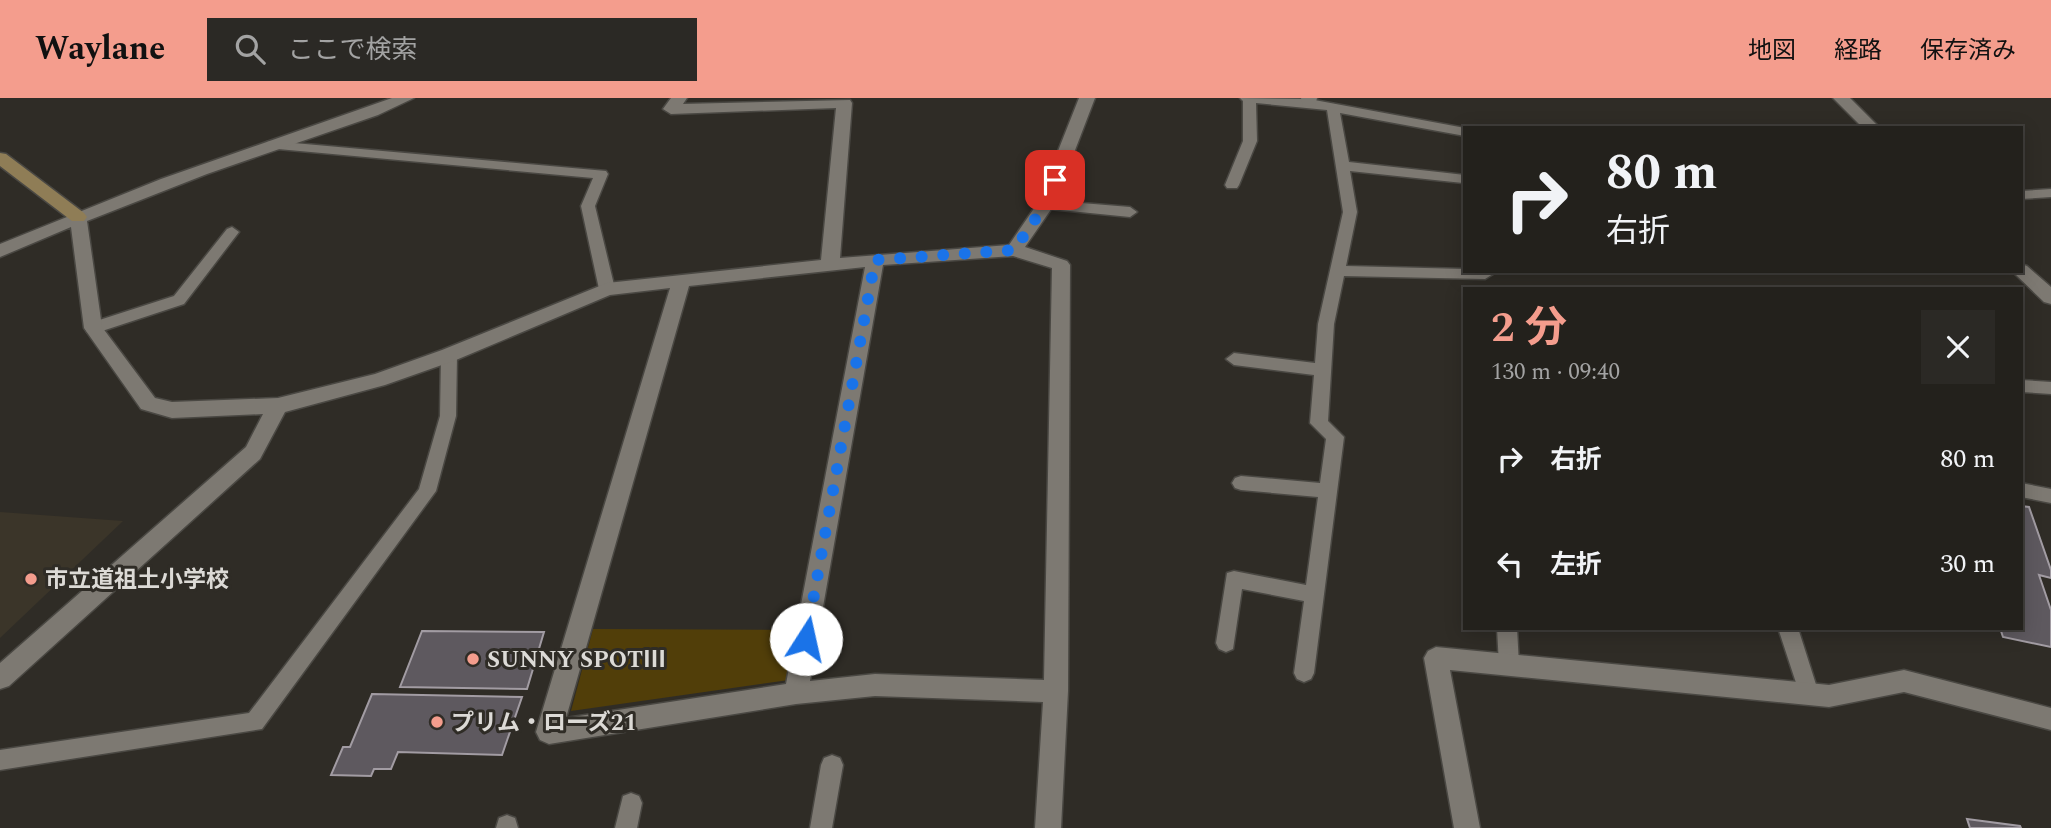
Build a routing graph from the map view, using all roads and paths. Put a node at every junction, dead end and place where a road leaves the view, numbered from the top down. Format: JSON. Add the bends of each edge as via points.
{"nodes":[{"id":1,"x":406,"y":98,"type":"edge"},
{"id":2,"x":679,"y":98,"type":"edge"},
{"id":3,"x":1087,"y":98,"type":"edge"},
{"id":4,"x":1248,"y":98,"type":"edge"},
{"id":5,"x":1841,"y":98,"type":"edge"},
{"id":6,"x":846,"y":100,"type":"edge"},
{"id":7,"x":1309,"y":101,"type":"edge"},
{"id":8,"x":1333,"y":108,"type":"junction"},
{"id":9,"x":1870,"y":126,"type":"edge"},
{"id":10,"x":1463,"y":132,"type":"edge"},
{"id":11,"x":272,"y":145,"type":"junction"},
{"id":12,"x":0,"y":158,"type":"edge"},
{"id":13,"x":1342,"y":166,"type":"junction"},
{"id":14,"x":1463,"y":179,"type":"edge"},
{"id":15,"x":1232,"y":185,"type":"dead end"},
{"id":16,"x":2051,"y":193,"type":"edge"},
{"id":17,"x":2023,"y":195,"type":"edge"},
{"id":18,"x":1045,"y":205,"type":"junction"},
{"id":19,"x":1130,"y":212,"type":"dead end"},
{"id":20,"x":78,"y":217,"type":"junction"},
{"id":21,"x":232,"y":232,"type":"dead end"},
{"id":22,"x":1014,"y":250,"type":"junction"},
{"id":23,"x":0,"y":251,"type":"edge"},
{"id":24,"x":875,"y":260,"type":"junction"},
{"id":25,"x":830,"y":265,"type":"junction"},
{"id":26,"x":1337,"y":271,"type":"junction"},
{"id":27,"x":2023,"y":272,"type":"edge"},
{"id":28,"x":1485,"y":274,"type":"dead end"},
{"id":29,"x":681,"y":281,"type":"junction"},
{"id":30,"x":607,"y":289,"type":"junction"},
{"id":31,"x":2051,"y":298,"type":"edge"},
{"id":32,"x":93,"y":328,"type":"junction"},
{"id":33,"x":449,"y":355,"type":"junction"},
{"id":34,"x":1234,"y":359,"type":"dead end"},
{"id":35,"x":1321,"y":370,"type":"junction"},
{"id":36,"x":2023,"y":386,"type":"edge"},
{"id":37,"x":2051,"y":388,"type":"edge"},
{"id":38,"x":278,"y":407,"type":"junction"},
{"id":39,"x":1241,"y":483,"type":"dead end"},
{"id":40,"x":2023,"y":490,"type":"edge"},
{"id":41,"x":1329,"y":492,"type":"junction"},
{"id":42,"x":2051,"y":496,"type":"edge"},
{"id":43,"x":1316,"y":595,"type":"junction"},
{"id":44,"x":1507,"y":630,"type":"edge"},
{"id":45,"x":1789,"y":630,"type":"edge"},
{"id":46,"x":1226,"y":643,"type":"dead end"},
{"id":47,"x":1508,"y":665,"type":"junction"},
{"id":48,"x":1304,"y":673,"type":"dead end"},
{"id":49,"x":0,"y":678,"type":"edge"},
{"id":50,"x":1056,"y":691,"type":"junction"},
{"id":51,"x":796,"y":693,"type":"junction"},
{"id":52,"x":1809,"y":694,"type":"junction"},
{"id":53,"x":2051,"y":719,"type":"edge"},
{"id":54,"x":0,"y":760,"type":"edge"},
{"id":55,"x":832,"y":765,"type":"dead end"},
{"id":56,"x":631,"y":803,"type":"dead end"},
{"id":57,"x":626,"y":828,"type":"edge"},
{"id":58,"x":821,"y":828,"type":"edge"},
{"id":59,"x":1048,"y":828,"type":"edge"},
{"id":60,"x":1467,"y":828,"type":"edge"}],
"edges":[{"from":1,"to":11,"type":"street","via":[[354,120]]},
{"from":2,"to":6,"type":"street","via":[[671,109]]},
{"from":3,"to":18,"type":"street"},
{"from":4,"to":7,"type":"lane"},
{"from":4,"to":15,"type":"lane","via":[[1250,141]]},
{"from":5,"to":9,"type":"street"},
{"from":6,"to":25,"type":"street"},
{"from":7,"to":8,"type":"lane"},
{"from":8,"to":10,"type":"lane"},
{"from":8,"to":13,"type":"lane"},
{"from":11,"to":20,"type":"street"},
{"from":11,"to":30,"type":"lane","via":[[601,174],[588,205]]},
{"from":12,"to":20,"type":"street"},
{"from":13,"to":14,"type":"lane"},
{"from":13,"to":26,"type":"lane","via":[[1350,212]]},
{"from":16,"to":17,"type":"lane"},
{"from":18,"to":19,"type":"lane"},
{"from":18,"to":22,"type":"street"},
{"from":20,"to":23,"type":"street"},
{"from":20,"to":32,"type":"street"},
{"from":21,"to":32,"type":"lane","via":[[179,300]]},
{"from":22,"to":24,"type":"street"},
{"from":22,"to":50,"type":"street","via":[[1061,265]]},
{"from":24,"to":25,"type":"street"},
{"from":24,"to":51,"type":"street"},
{"from":25,"to":29,"type":"street"},
{"from":26,"to":28,"type":"lane"},
{"from":26,"to":35,"type":"lane"},
{"from":27,"to":31,"type":"street"},
{"from":29,"to":30,"type":"street"},
{"from":29,"to":51,"type":"street","via":[[549,732]]},
{"from":30,"to":33,"type":"street"},
{"from":32,"to":38,"type":"street","via":[[148,404],[200,411]]},
{"from":33,"to":38,"type":"street"},
{"from":33,"to":54,"type":"lane","via":[[448,416],[427,491],[255,722]]},
{"from":34,"to":35,"type":"lane"},
{"from":35,"to":41,"type":"lane","via":[[1319,423],[1335,438]]},
{"from":36,"to":37,"type":"lane"},
{"from":38,"to":49,"type":"street","via":[[253,453]]},
{"from":39,"to":41,"type":"lane"},
{"from":40,"to":42,"type":"lane"},
{"from":41,"to":43,"type":"lane"},
{"from":43,"to":46,"type":"lane","via":[[1234,579]]},
{"from":43,"to":48,"type":"lane"},
{"from":44,"to":47,"type":"lane"},
{"from":45,"to":52,"type":"lane"},
{"from":47,"to":52,"type":"street"},
{"from":47,"to":60,"type":"street","via":[[1436,658]]},
{"from":50,"to":51,"type":"street","via":[[875,685]]},
{"from":50,"to":59,"type":"street"},
{"from":52,"to":53,"type":"street","via":[[1829,696],[1904,681]]},
{"from":55,"to":58,"type":"lane"},
{"from":56,"to":57,"type":"lane"}]}
